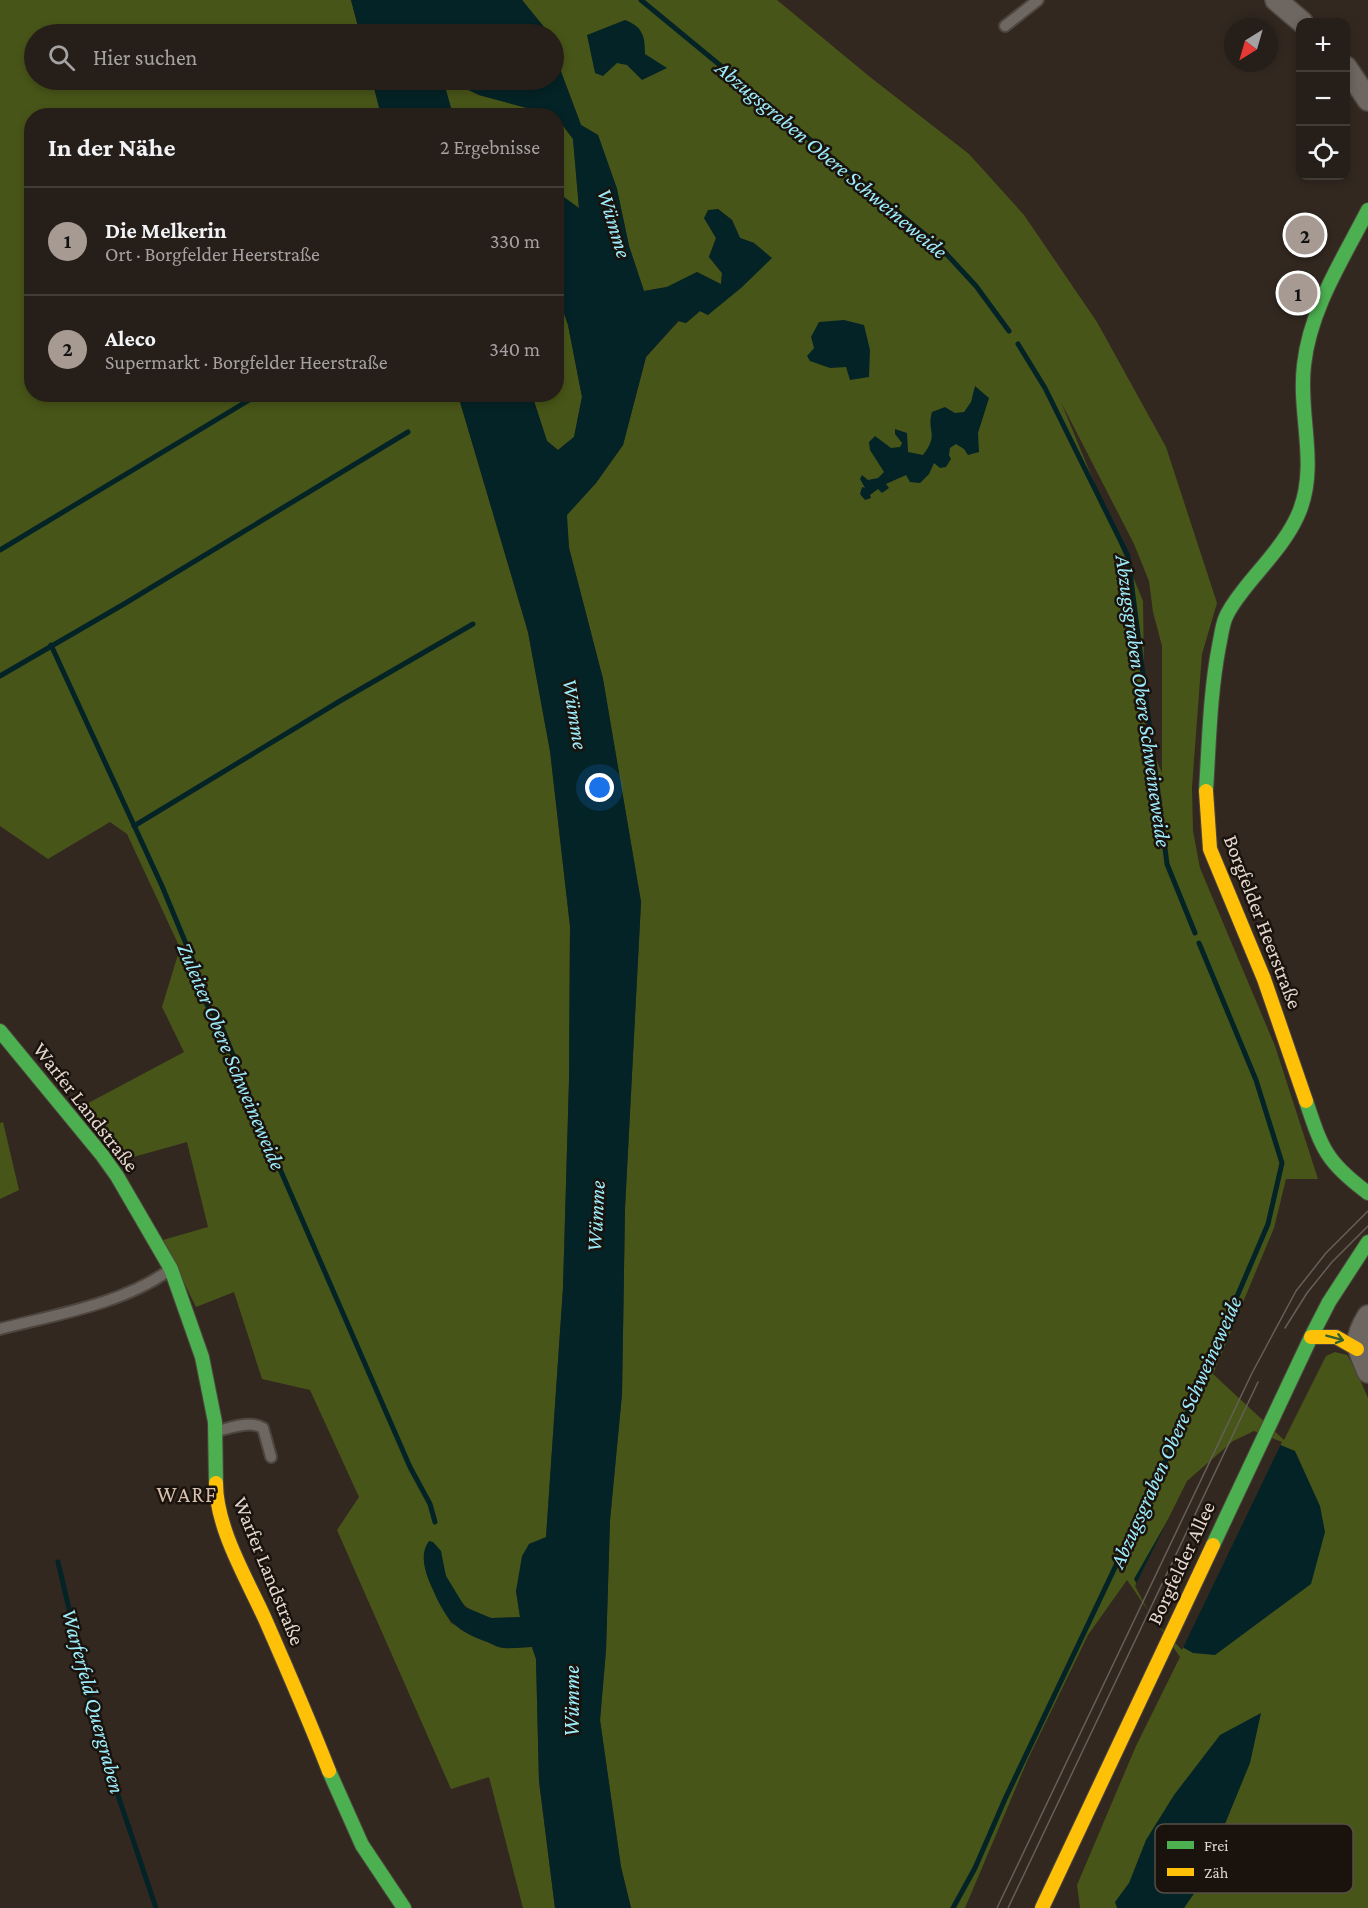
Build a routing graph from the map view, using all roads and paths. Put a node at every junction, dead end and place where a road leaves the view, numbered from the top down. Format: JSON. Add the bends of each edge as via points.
{"nodes":[{"id":1,"x":1038,"y":0,"type":"edge"},
{"id":2,"x":1275,"y":0,"type":"edge"},
{"id":3,"x":1297,"y":18,"type":"edge"},
{"id":4,"x":1005,"y":26,"type":"dead end"},
{"id":5,"x":1349,"y":72,"type":"edge"},
{"id":6,"x":1368,"y":100,"type":"edge"},
{"id":7,"x":1368,"y":210,"type":"edge"},
{"id":8,"x":0,"y":1031,"type":"edge"},
{"id":9,"x":1368,"y":1193,"type":"edge"},
{"id":10,"x":1368,"y":1242,"type":"edge"},
{"id":11,"x":171,"y":1269,"type":"junction"},
{"id":12,"x":1368,"y":1316,"type":"edge"},
{"id":13,"x":0,"y":1329,"type":"edge"},
{"id":14,"x":1311,"y":1337,"type":"junction"},
{"id":15,"x":1357,"y":1348,"type":"junction"},
{"id":16,"x":1368,"y":1372,"type":"edge"},
{"id":17,"x":215,"y":1432,"type":"junction"},
{"id":18,"x":271,"y":1457,"type":"dead end"},
{"id":19,"x":404,"y":1908,"type":"edge"},
{"id":20,"x":1042,"y":1908,"type":"edge"}],
"edges":[{"from":1,"to":4,"type":"lane"},
{"from":2,"to":3,"type":"street"},
{"from":5,"to":6,"type":"street"},
{"from":7,"to":9,"type":"street","name":"Borgfelder Heerstraße","via":[[1312,327],[1304,365],[1303,396],[1308,478],[1300,510],[1287,534],[1225,618],[1215,668],[1205,800],[1210,849],[1264,979],[1321,1145],[1329,1161]]},
{"from":8,"to":11,"type":"street","name":"Warfer Landstraße","via":[[107,1162]]},
{"from":10,"to":14,"type":"street","name":"Borgfelder Allee"},
{"from":11,"to":13,"type":"lane","via":[[150,1284],[97,1303]]},
{"from":11,"to":17,"type":"street","name":"Warfer Landstraße","via":[[202,1357]]},
{"from":12,"to":15,"type":"street"},
{"from":14,"to":15,"type":"street","one_way":true,"via":[[1333,1335]]},
{"from":14,"to":20,"type":"street","name":"Borgfelder Allee"},
{"from":15,"to":16,"type":"street"},
{"from":17,"to":18,"type":"lane","via":[[257,1425],[263,1428]]},
{"from":17,"to":19,"type":"street","name":"Warfer Landstraße","via":[[216,1500],[231,1544],[362,1845]]}]}
